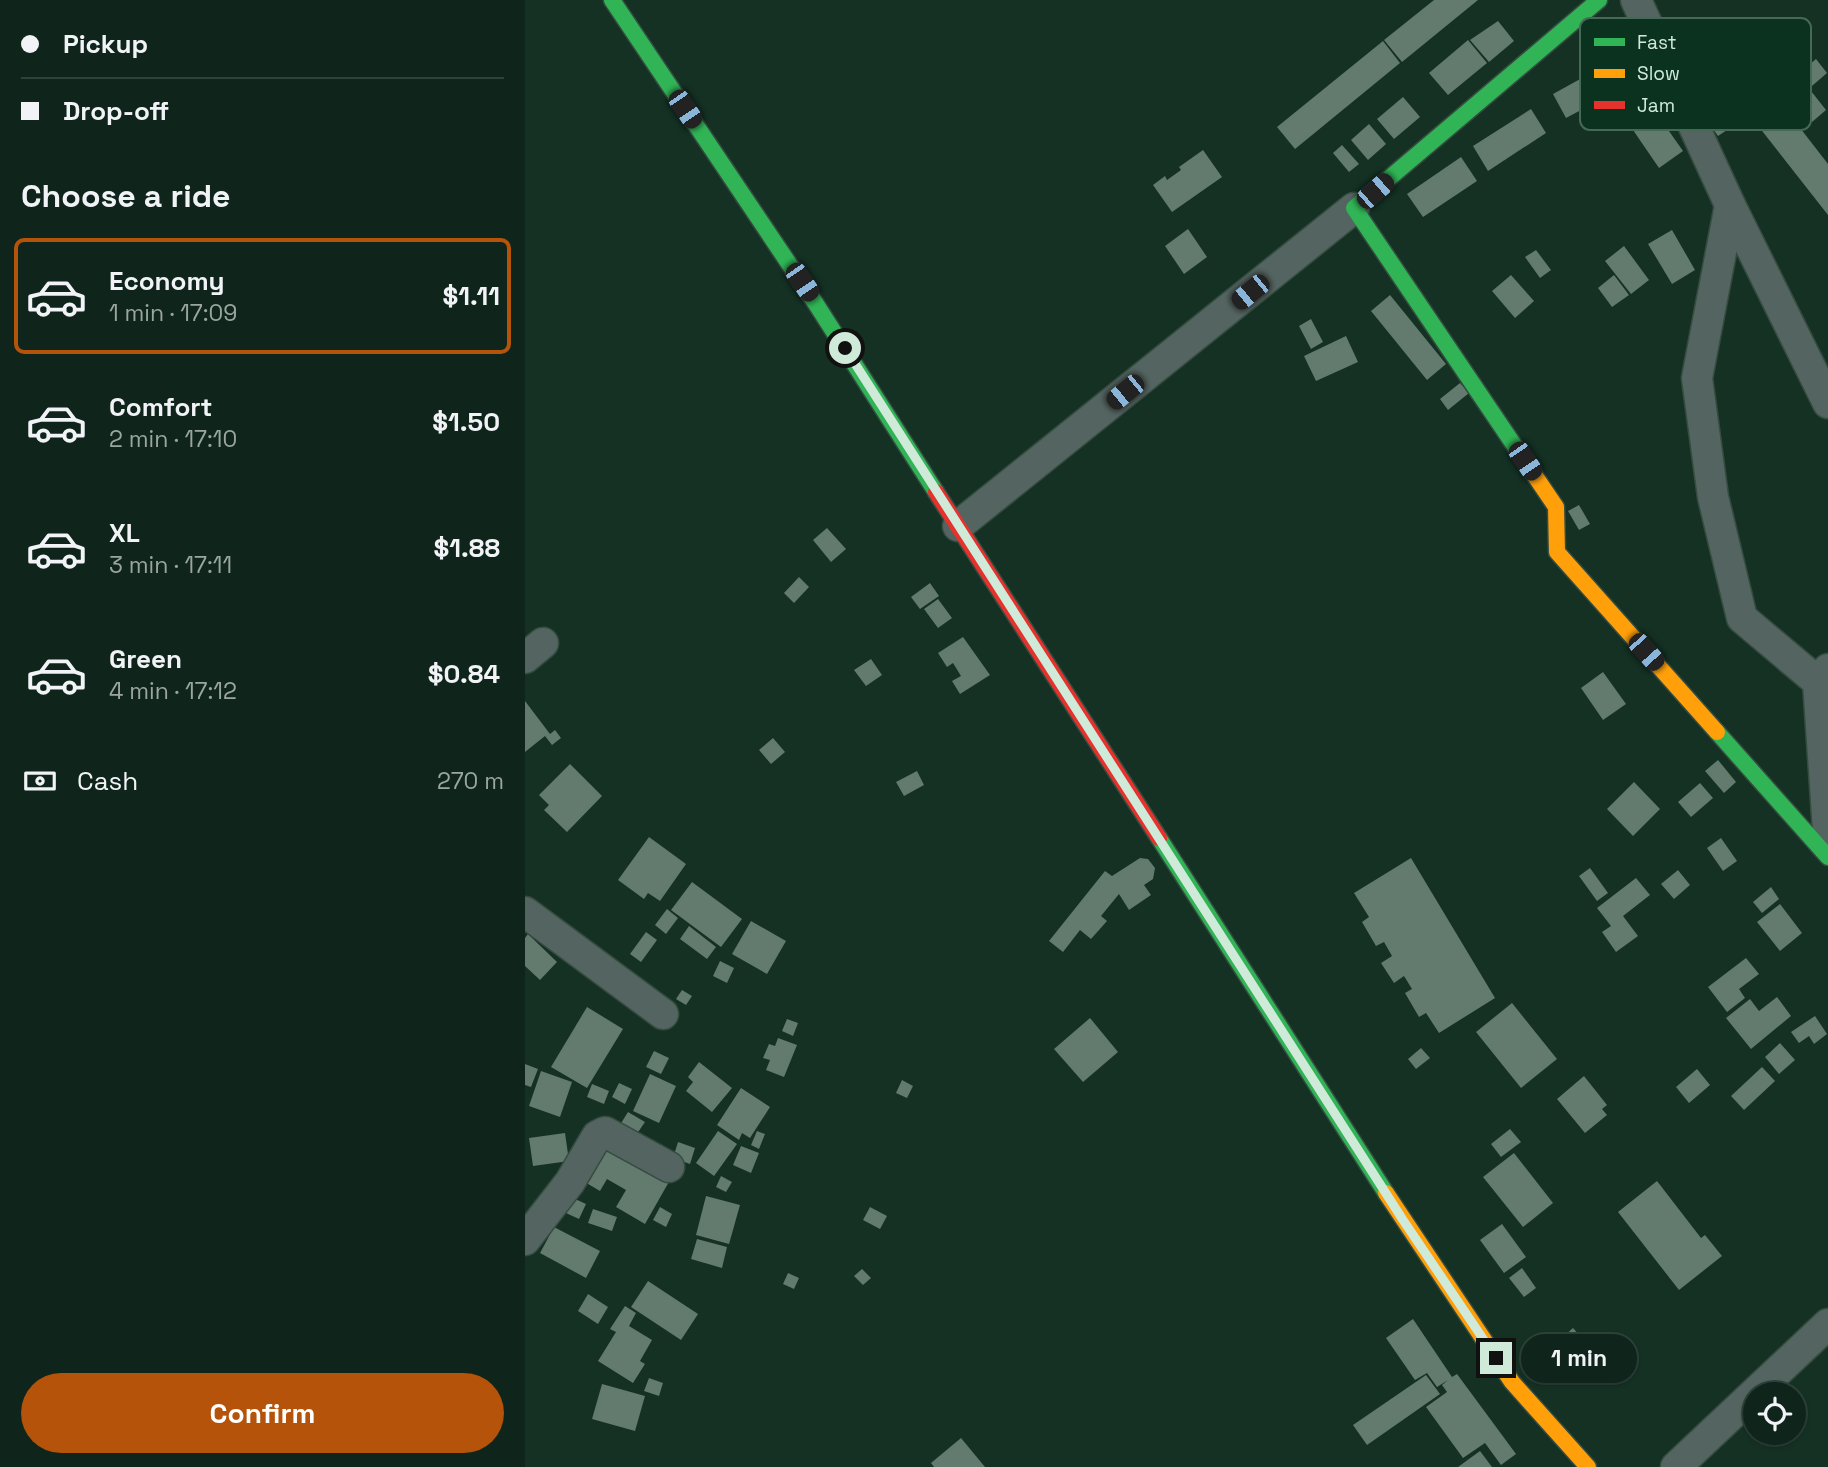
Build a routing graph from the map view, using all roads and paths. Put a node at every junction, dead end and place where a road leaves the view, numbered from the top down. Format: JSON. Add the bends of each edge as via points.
{"nodes":[{"id":1,"x":612,"y":0,"type":"edge"},
{"id":2,"x":1599,"y":0,"type":"edge"},
{"id":3,"x":1636,"y":0,"type":"edge"},
{"id":4,"x":1644,"y":18,"type":"edge"},
{"id":5,"x":1696,"y":130,"type":"edge"},
{"id":6,"x":1730,"y":205,"type":"junction"},
{"id":7,"x":1355,"y":208,"type":"junction"},
{"id":8,"x":1828,"y":403,"type":"edge"},
{"id":9,"x":958,"y":526,"type":"junction"},
{"id":10,"x":1823,"y":675,"type":"edge"},
{"id":11,"x":1828,"y":831,"type":"edge"},
{"id":12,"x":1828,"y":857,"type":"edge"},
{"id":13,"x":525,"y":912,"type":"edge"},
{"id":14,"x":663,"y":1014,"type":"dead end"},
{"id":15,"x":669,"y":1167,"type":"dead end"},
{"id":16,"x":525,"y":1240,"type":"edge"},
{"id":17,"x":1828,"y":1324,"type":"edge"},
{"id":18,"x":1588,"y":1467,"type":"edge"},
{"id":19,"x":1676,"y":1467,"type":"edge"}],
"edges":[{"from":1,"to":9,"type":"street"},
{"from":2,"to":7,"type":"street"},
{"from":3,"to":4,"type":"street"},
{"from":5,"to":6,"type":"street"},
{"from":6,"to":8,"type":"street"},
{"from":6,"to":10,"type":"street","via":[[1696,378],[1713,497],[1742,618]]},
{"from":7,"to":9,"type":"street"},
{"from":7,"to":12,"type":"street","via":[[1556,507],[1557,552]]},
{"from":9,"to":18,"type":"street","via":[[1403,1220],[1512,1381]]},
{"from":10,"to":11,"type":"street"},
{"from":13,"to":14,"type":"street"},
{"from":15,"to":16,"type":"street","via":[[605,1132],[597,1136],[570,1182]]},
{"from":17,"to":19,"type":"street"}]}
